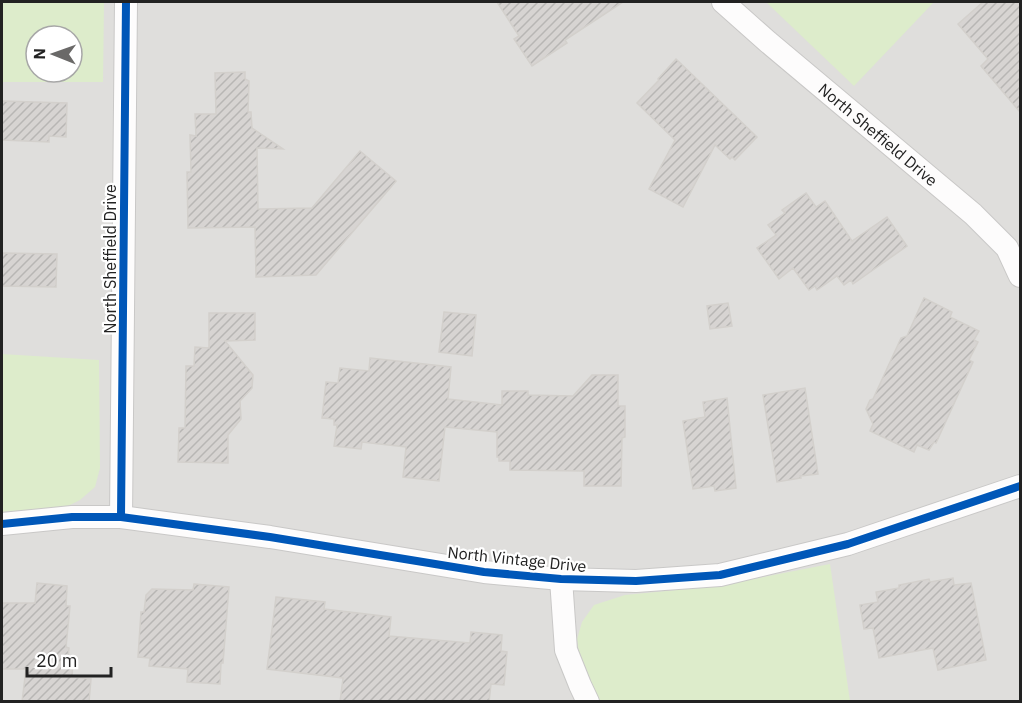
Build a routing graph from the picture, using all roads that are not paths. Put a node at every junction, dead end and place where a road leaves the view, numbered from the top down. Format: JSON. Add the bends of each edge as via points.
{"nodes":[{"id":1,"x":126,"y":2,"type":"edge"},
{"id":2,"x":723,"y":2,"type":"edge"},
{"id":3,"x":1020,"y":276,"type":"edge"},
{"id":4,"x":1020,"y":486,"type":"edge"},
{"id":5,"x":121,"y":517,"type":"junction"},
{"id":6,"x":2,"y":524,"type":"edge"},
{"id":7,"x":561,"y":579,"type":"junction"},
{"id":8,"x":588,"y":702,"type":"edge"}],
"edges":[{"from":1,"to":5,"type":"street","name":"North Sheffield Drive"},
{"from":2,"to":3,"type":"street","name":"North Sheffield Drive","via":[[973,214],[1008,248]]},
{"from":4,"to":7,"type":"street","name":"North Vintage Drive","via":[[848,544],[720,574],[636,581]]},
{"from":5,"to":6,"type":"street","name":"North Vintage Drive"},
{"from":5,"to":7,"type":"street","name":"North Vintage Drive","via":[[484,572]]},
{"from":7,"to":8,"type":"street","via":[[566,650]]}]}
